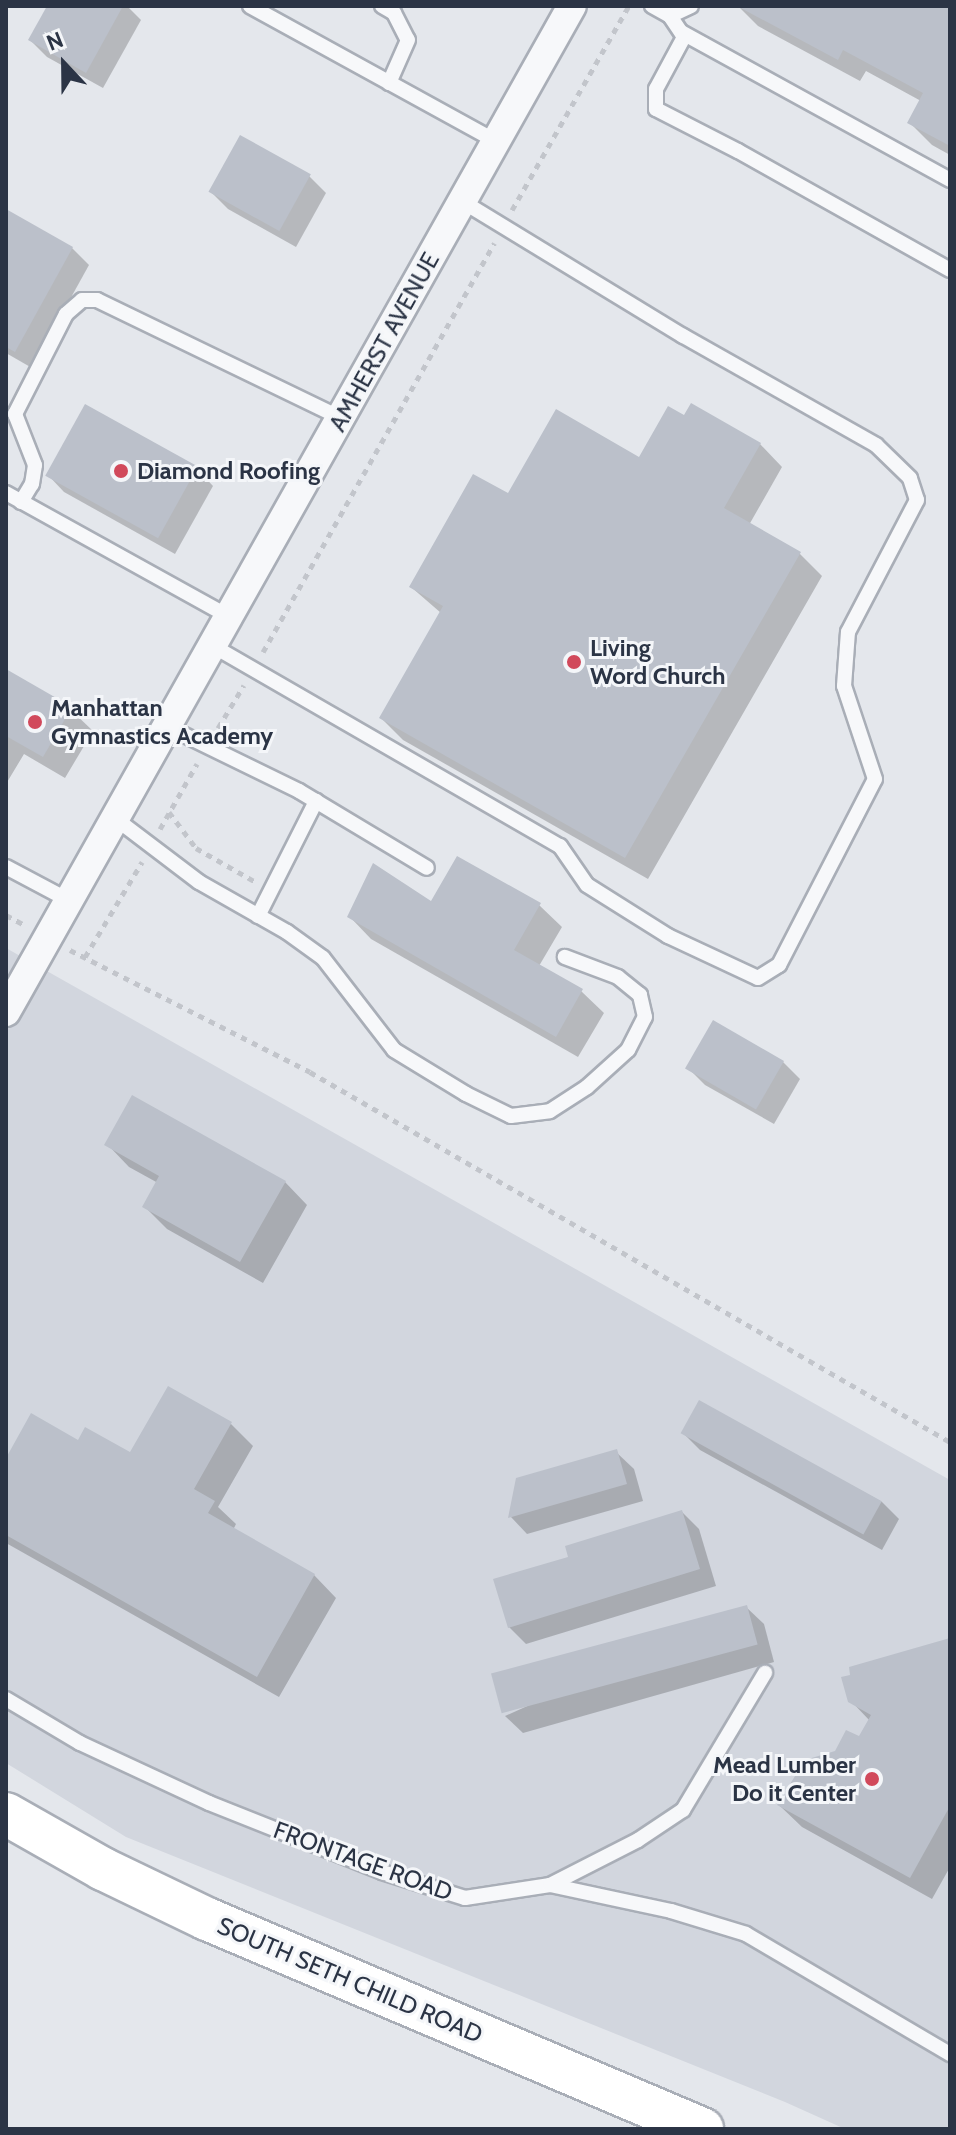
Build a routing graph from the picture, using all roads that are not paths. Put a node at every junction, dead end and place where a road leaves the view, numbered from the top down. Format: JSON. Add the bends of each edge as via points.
{"nodes":[{"id":1,"x":250,"y":6,"type":"edge"},
{"id":2,"x":382,"y":6,"type":"edge"},
{"id":3,"x":572,"y":6,"type":"edge"},
{"id":4,"x":652,"y":6,"type":"edge"},
{"id":5,"x":691,"y":6,"type":"edge"},
{"id":6,"x":670,"y":16,"type":"junction"},
{"id":7,"x":681,"y":32,"type":"junction"},
{"id":8,"x":389,"y":83,"type":"junction"},
{"id":9,"x":496,"y":141,"type":"junction"},
{"id":10,"x":950,"y":180,"type":"edge"},
{"id":11,"x":462,"y":201,"type":"junction"},
{"id":12,"x":950,"y":270,"type":"edge"},
{"id":13,"x":341,"y":418,"type":"junction"},
{"id":14,"x":6,"y":493,"type":"edge"},
{"id":15,"x":21,"y":502,"type":"junction"},
{"id":16,"x":230,"y":617,"type":"junction"},
{"id":17,"x":213,"y":646,"type":"junction"},
{"id":18,"x":168,"y":727,"type":"junction"},
{"id":19,"x":316,"y":801,"type":"junction"},
{"id":20,"x":116,"y":819,"type":"junction"},
{"id":21,"x":6,"y":867,"type":"edge"},
{"id":22,"x":427,"y":868,"type":"dead end"},
{"id":23,"x":70,"y":901,"type":"junction"},
{"id":24,"x":258,"y":916,"type":"junction"},
{"id":25,"x":565,"y":957,"type":"dead end"},
{"id":26,"x":6,"y":1012,"type":"edge"},
{"id":27,"x":765,"y":1673,"type":"dead end"},
{"id":28,"x":6,"y":1699,"type":"edge"},
{"id":29,"x":6,"y":1814,"type":"edge"},
{"id":30,"x":550,"y":1885,"type":"junction"},
{"id":31,"x":950,"y":2054,"type":"edge"},
{"id":32,"x":702,"y":2129,"type":"edge"}],
"edges":[{"from":1,"to":8,"type":"lane"},
{"from":2,"to":8,"type":"lane","via":[[394,13],[408,40]]},
{"from":3,"to":9,"type":"street","name":"AMHERST AVENUE"},
{"from":4,"to":6,"type":"lane"},
{"from":5,"to":6,"type":"lane"},
{"from":6,"to":7,"type":"lane"},
{"from":7,"to":10,"type":"lane"},
{"from":7,"to":12,"type":"lane","via":[[684,37],[656,89],[656,109]]},
{"from":8,"to":9,"type":"lane"},
{"from":9,"to":11,"type":"street","name":"AMHERST AVENUE"},
{"from":11,"to":13,"type":"street","name":"AMHERST AVENUE"},
{"from":11,"to":17,"type":"lane","via":[[683,336],[876,445],[910,478],[917,500],[848,632],[844,686],[875,779],[779,965],[758,978],[668,936],[587,885],[560,846]]},
{"from":13,"to":15,"type":"lane","via":[[97,300],[82,300],[66,314],[15,414],[35,465]]},
{"from":13,"to":16,"type":"street","name":"AMHERST AVENUE"},
{"from":14,"to":15,"type":"lane"},
{"from":15,"to":16,"type":"lane"},
{"from":16,"to":17,"type":"street","name":"AMHERST AVENUE"},
{"from":17,"to":18,"type":"street","name":"AMHERST AVENUE"},
{"from":18,"to":19,"type":"lane"},
{"from":18,"to":20,"type":"street","name":"AMHERST AVENUE"},
{"from":19,"to":22,"type":"lane"},
{"from":19,"to":24,"type":"lane"},
{"from":20,"to":23,"type":"street","name":"AMHERST AVENUE"},
{"from":20,"to":24,"type":"lane","via":[[199,882]]},
{"from":21,"to":23,"type":"lane"},
{"from":23,"to":26,"type":"street","name":"AMHERST AVENUE"},
{"from":24,"to":25,"type":"lane","via":[[323,958],[394,1050],[511,1116],[550,1111],[587,1087],[628,1050],[645,1017],[640,995],[618,977]]},
{"from":27,"to":30,"type":"lane","via":[[683,1810],[638,1840]]},
{"from":28,"to":30,"type":"lane","name":"FRONTAGE ROAD","via":[[108,1757],[382,1872],[465,1898]]},
{"from":29,"to":32,"type":"main road","name":"SOUTH SETH CHILD ROAD","via":[[207,1919]]},
{"from":30,"to":31,"type":"lane","name":"FRONTAGE ROAD","via":[[671,1911],[746,1934]]}]}
